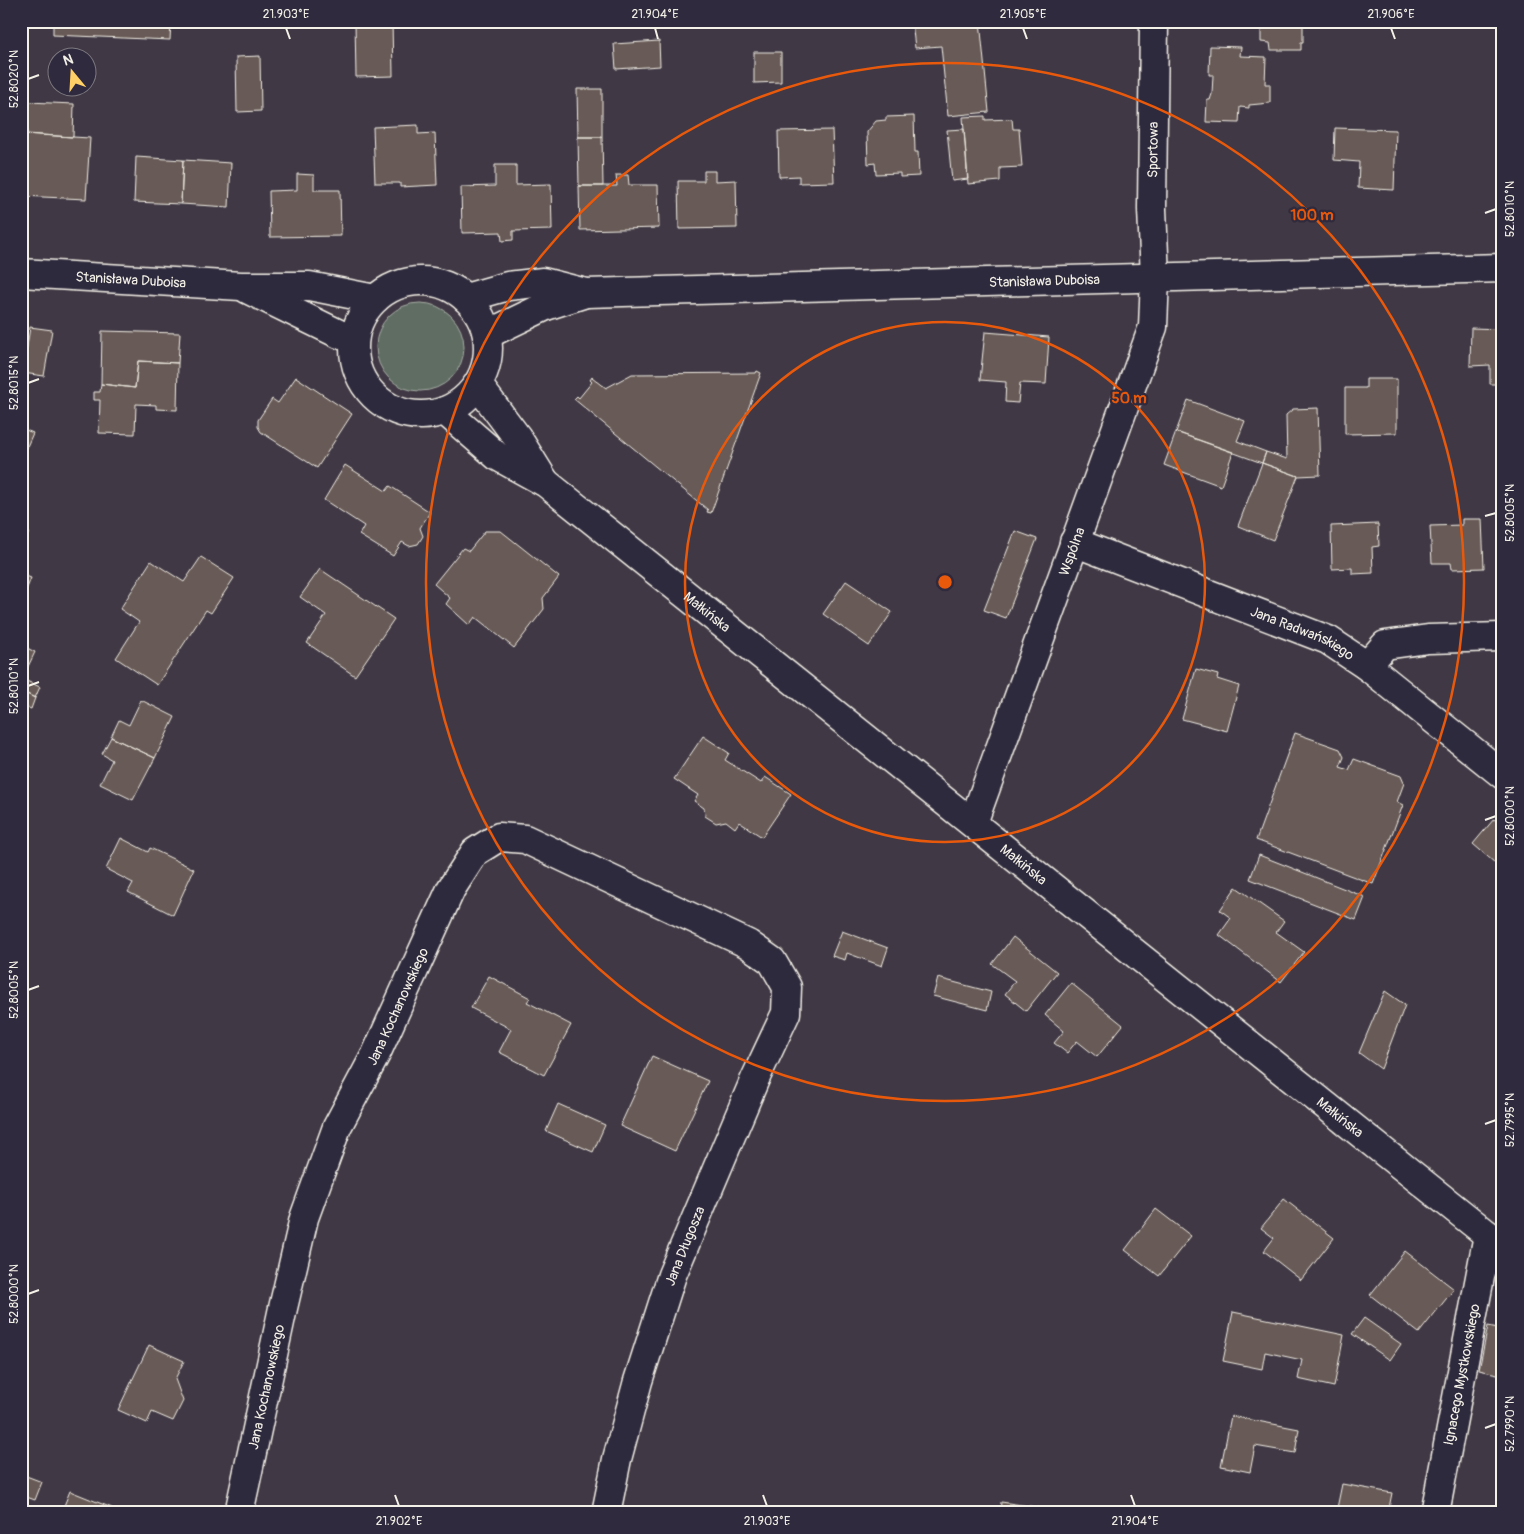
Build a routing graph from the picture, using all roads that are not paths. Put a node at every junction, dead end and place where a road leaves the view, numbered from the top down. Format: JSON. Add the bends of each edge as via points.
{"nodes":[{"id":1,"x":1154,"y":21,"type":"edge"},
{"id":2,"x":1503,"y":268,"type":"edge"},
{"id":3,"x":21,"y":273,"type":"edge"},
{"id":4,"x":1155,"y":277,"type":"junction"},
{"id":5,"x":242,"y":286,"type":"junction"},
{"id":6,"x":586,"y":293,"type":"junction"},
{"id":7,"x":466,"y":298,"type":"junction"},
{"id":8,"x":375,"y":299,"type":"junction"},
{"id":9,"x":488,"y":334,"type":"junction"},
{"id":10,"x":354,"y":339,"type":"junction"},
{"id":11,"x":478,"y":385,"type":"junction"},
{"id":12,"x":445,"y":411,"type":"junction"},
{"id":13,"x":546,"y":483,"type":"junction"},
{"id":14,"x":1074,"y":542,"type":"junction"},
{"id":15,"x":1503,"y":637,"type":"edge"},
{"id":16,"x":1367,"y":666,"type":"junction"},
{"id":17,"x":1503,"y":775,"type":"edge"},
{"id":18,"x":973,"y":823,"type":"junction"},
{"id":19,"x":787,"y":987,"type":"joint"},
{"id":20,"x":1496,"y":1241,"type":"edge"},
{"id":21,"x":239,"y":1513,"type":"edge"},
{"id":22,"x":606,"y":1513,"type":"edge"},
{"id":23,"x":1435,"y":1513,"type":"edge"}],
"edges":[{"from":1,"to":4,"type":"street","name":"Sportowa","via":[[1152,209]]},
{"from":2,"to":4,"type":"street","name":"Stanisława Duboisa"},
{"from":3,"to":5,"type":"street","name":"Stanisława Duboisa"},
{"from":4,"to":6,"type":"street","name":"Stanisława Duboisa"},
{"from":4,"to":14,"type":"street","name":"Wspólna","via":[[1153,327]]},
{"from":5,"to":8,"type":"street","name":"Stanisława Duboisa","via":[[309,286]]},
{"from":5,"to":10,"type":"street","name":"Stanisława Duboisa"},
{"from":6,"to":7,"type":"street","name":"Stanisława Duboisa","via":[[543,282],[508,286]]},
{"from":6,"to":9,"type":"street","name":"Stanisława Duboisa","via":[[546,306]]},
{"from":7,"to":8,"type":"street","via":[[445,284],[421,280],[396,285]]},
{"from":7,"to":9,"type":"street","via":[[480,314]]},
{"from":8,"to":10,"type":"street","via":[[361,317]]},
{"from":9,"to":11,"type":"street","via":[[486,369]]},
{"from":10,"to":12,"type":"street","via":[[356,367],[369,391],[391,408],[418,416]]},
{"from":11,"to":12,"type":"street","via":[[464,401]]},
{"from":11,"to":13,"type":"street","name":"Małkińska","via":[[518,437]]},
{"from":12,"to":13,"type":"street","name":"Małkińska","via":[[497,456]]},
{"from":13,"to":18,"type":"street","name":"Małkińska"},
{"from":14,"to":16,"type":"street","name":"Jana Radwańskiego","via":[[1328,640]]},
{"from":14,"to":18,"type":"street","name":"Wspólna"},
{"from":15,"to":16,"type":"street","via":[[1428,639],[1385,645]]},
{"from":16,"to":17,"type":"street","name":"Jana Radwańskiego"},
{"from":18,"to":20,"type":"street","name":"Małkińska"},
{"from":19,"to":21,"type":"street","name":"Jana Kochanowskiego","via":[[772,961],[748,944],[525,839],[500,837],[476,852],[451,889],[376,1054],[337,1127],[307,1209]]},
{"from":19,"to":22,"type":"street","name":"Jana Długosza","via":[[786,1013],[672,1275],[638,1380]]},
{"from":20,"to":23,"type":"street","name":"Ignacego Mystkowskiego"}]}
